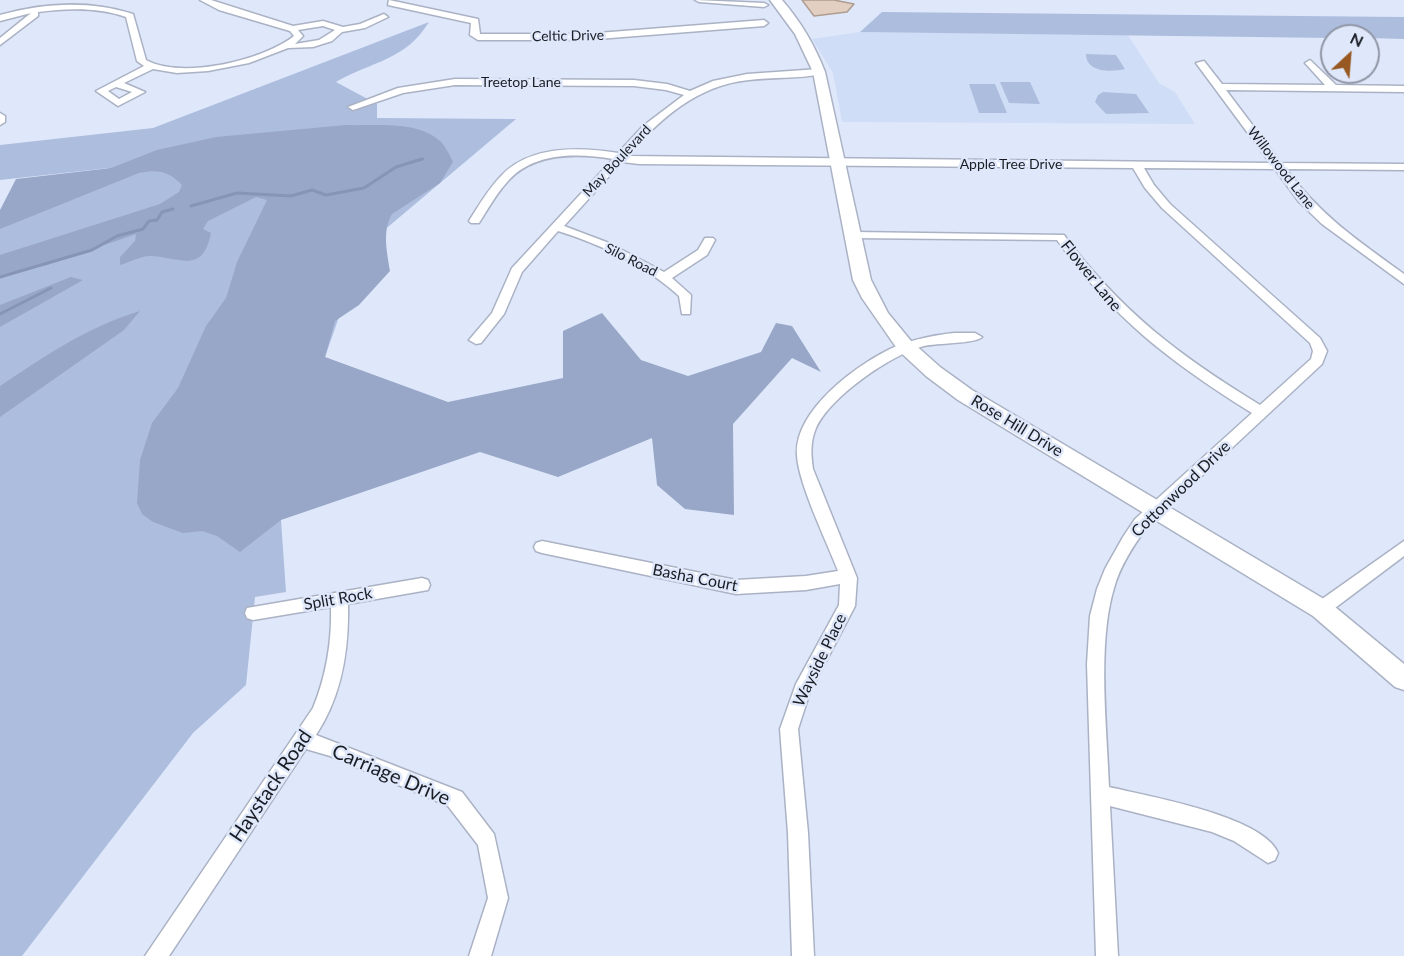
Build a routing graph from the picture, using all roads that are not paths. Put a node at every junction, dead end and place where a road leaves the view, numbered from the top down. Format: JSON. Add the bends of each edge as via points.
{"nodes":[{"id":1,"x":62,"y":0,"type":"edge"},
{"id":2,"x":204,"y":0,"type":"edge"},
{"id":3,"x":699,"y":0,"type":"edge"},
{"id":4,"x":776,"y":0,"type":"edge"},
{"id":5,"x":392,"y":1,"type":"edge"},
{"id":6,"x":762,"y":2,"type":"edge"},
{"id":7,"x":49,"y":6,"type":"junction"},
{"id":8,"x":36,"y":14,"type":"dead end"},
{"id":9,"x":384,"y":17,"type":"dead end"},
{"id":10,"x":0,"y":18,"type":"edge"},
{"id":11,"x":764,"y":23,"type":"dead end"},
{"id":12,"x":293,"y":29,"type":"junction"},
{"id":13,"x":340,"y":30,"type":"junction"},
{"id":14,"x":3,"y":39,"type":"edge"},
{"id":15,"x":803,"y":42,"type":"junction"},
{"id":16,"x":288,"y":45,"type":"junction"},
{"id":17,"x":1201,"y":63,"type":"dead end"},
{"id":18,"x":1310,"y":63,"type":"dead end"},
{"id":19,"x":150,"y":67,"type":"junction"},
{"id":20,"x":819,"y":72,"type":"junction"},
{"id":21,"x":116,"y":84,"type":"dead end"},
{"id":22,"x":1220,"y":87,"type":"junction"},
{"id":23,"x":1333,"y":88,"type":"junction"},
{"id":24,"x":1404,"y":89,"type":"edge"},
{"id":25,"x":691,"y":94,"type":"junction"},
{"id":26,"x":353,"y":107,"type":"dead end"},
{"id":27,"x":0,"y":116,"type":"edge"},
{"id":28,"x":0,"y":122,"type":"edge"},
{"id":29,"x":619,"y":158,"type":"junction"},
{"id":30,"x":838,"y":163,"type":"junction"},
{"id":31,"x":1137,"y":165,"type":"junction"},
{"id":32,"x":1277,"y":166,"type":"junction"},
{"id":33,"x":1404,"y":167,"type":"edge"},
{"id":34,"x":475,"y":221,"type":"dead end"},
{"id":35,"x":556,"y":227,"type":"junction"},
{"id":36,"x":853,"y":235,"type":"junction"},
{"id":37,"x":709,"y":240,"type":"dead end"},
{"id":38,"x":665,"y":277,"type":"junction"},
{"id":39,"x":1404,"y":280,"type":"edge"},
{"id":40,"x":686,"y":311,"type":"dead end"},
{"id":41,"x":975,"y":337,"type":"dead end"},
{"id":42,"x":476,"y":340,"type":"dead end"},
{"id":43,"x":907,"y":347,"type":"junction"},
{"id":44,"x":1261,"y":412,"type":"junction"},
{"id":45,"x":1155,"y":509,"type":"junction"},
{"id":46,"x":542,"y":547,"type":"dead end"},
{"id":47,"x":1404,"y":547,"type":"edge"},
{"id":48,"x":849,"y":578,"type":"junction"},
{"id":49,"x":423,"y":585,"type":"dead end"},
{"id":50,"x":339,"y":598,"type":"junction"},
{"id":51,"x":1321,"y":609,"type":"junction"},
{"id":52,"x":253,"y":614,"type":"dead end"},
{"id":53,"x":1404,"y":679,"type":"edge"},
{"id":54,"x":304,"y":740,"type":"junction"},
{"id":55,"x":1100,"y":794,"type":"junction"},
{"id":56,"x":1268,"y":853,"type":"dead end"},
{"id":57,"x":156,"y":956,"type":"edge"},
{"id":58,"x":480,"y":956,"type":"edge"},
{"id":59,"x":803,"y":956,"type":"edge"},
{"id":60,"x":1107,"y":956,"type":"edge"}],
"edges":[{"from":1,"to":7,"type":"street"},
{"from":2,"to":12,"type":"street"},
{"from":3,"to":6,"type":"street"},
{"from":4,"to":15,"type":"street","name":"Rose Hill Drive","via":[[795,22]]},
{"from":5,"to":11,"type":"street","name":"Celtic Drive","via":[[475,21],[474,34],[478,37],[585,37]]},
{"from":6,"to":15,"type":"street","name":"Rose Hill Drive","via":[[785,30]]},
{"from":7,"to":10,"type":"street"},
{"from":7,"to":19,"type":"street","via":[[111,7],[130,16],[142,61]]},
{"from":8,"to":14,"type":"street"},
{"from":9,"to":13,"type":"street"},
{"from":12,"to":13,"type":"street","via":[[309,23],[332,25]]},
{"from":12,"to":16,"type":"street","via":[[299,36]]},
{"from":13,"to":16,"type":"street","via":[[306,46]]},
{"from":15,"to":20,"type":"street","name":"Rose Hill Drive"},
{"from":16,"to":19,"type":"street","via":[[247,61],[210,69]]},
{"from":17,"to":22,"type":"street","name":"Willowood Lane"},
{"from":18,"to":23,"type":"street"},
{"from":19,"to":21,"type":"street"},
{"from":20,"to":25,"type":"street","name":"May Boulevard","via":[[738,78]]},
{"from":20,"to":30,"type":"street","name":"Rose Hill Drive"},
{"from":22,"to":23,"type":"street"},
{"from":22,"to":32,"type":"street","name":"Willowood Lane"},
{"from":23,"to":24,"type":"street"},
{"from":25,"to":26,"type":"street","name":"Treetop Lane","via":[[634,83],[454,82],[402,90]]},
{"from":25,"to":29,"type":"street","name":"May Boulevard","via":[[647,128]]},
{"from":27,"to":28,"type":"street"},
{"from":29,"to":30,"type":"street","name":"Apple Tree Drive"},
{"from":29,"to":34,"type":"street","name":"Apple Tree Drive","via":[[593,152],[567,153],[530,162],[500,183]]},
{"from":29,"to":35,"type":"street","name":"May Boulevard"},
{"from":30,"to":31,"type":"street","name":"Apple Tree Drive"},
{"from":30,"to":36,"type":"street","name":"Rose Hill Drive"},
{"from":31,"to":32,"type":"street","name":"Apple Tree Drive"},
{"from":31,"to":44,"type":"street","name":"Cottonwood Drive","via":[[1166,206],[1327,352]]},
{"from":32,"to":33,"type":"street","name":"Apple Tree Drive"},
{"from":32,"to":39,"type":"street","name":"Willowood Lane","via":[[1320,217]]},
{"from":35,"to":38,"type":"street","name":"Silo Road","via":[[577,233]]},
{"from":35,"to":42,"type":"street","name":"May Boulevard","via":[[516,271],[498,314]]},
{"from":36,"to":43,"type":"street","name":"Rose Hill Drive","via":[[867,292],[886,324]]},
{"from":36,"to":44,"type":"street","name":"Flower Lane","via":[[1060,237],[1099,291],[1143,333]]},
{"from":37,"to":38,"type":"street","via":[[703,252]]},
{"from":38,"to":40,"type":"street","name":"Silo Road","via":[[685,295]]},
{"from":41,"to":43,"type":"street","name":"Wayside Place","via":[[944,338]]},
{"from":43,"to":45,"type":"street","name":"Rose Hill Drive","via":[[931,371],[965,395]]},
{"from":43,"to":48,"type":"street","name":"Wayside Place","via":[[877,359],[818,412],[805,433],[802,451],[806,469]]},
{"from":44,"to":45,"type":"street","name":"Cottonwood Drive"},
{"from":45,"to":51,"type":"street","name":"Rose Hill Drive"},
{"from":45,"to":55,"type":"street","name":"Cottonwood Drive","via":[[1122,548],[1102,600],[1097,645]]},
{"from":46,"to":48,"type":"street","name":"Basha Court","via":[[736,588]]},
{"from":47,"to":51,"type":"street"},
{"from":48,"to":59,"type":"street","name":"Wayside Place","via":[[847,606],[802,690],[789,729]]},
{"from":49,"to":50,"type":"street","name":"Split Rock"},
{"from":50,"to":52,"type":"street","name":"Split Rock"},
{"from":50,"to":54,"type":"street","name":"Haystack Road","via":[[333,680]]},
{"from":51,"to":53,"type":"street","name":"Rose Hill Drive"},
{"from":54,"to":57,"type":"street","name":"Haystack Road"},
{"from":54,"to":58,"type":"street","name":"Carriage Drive","via":[[455,799],[487,841],[498,898]]},
{"from":55,"to":56,"type":"street","via":[[1212,822],[1241,834]]},
{"from":55,"to":60,"type":"street","name":"Cottonwood Drive"}]}
